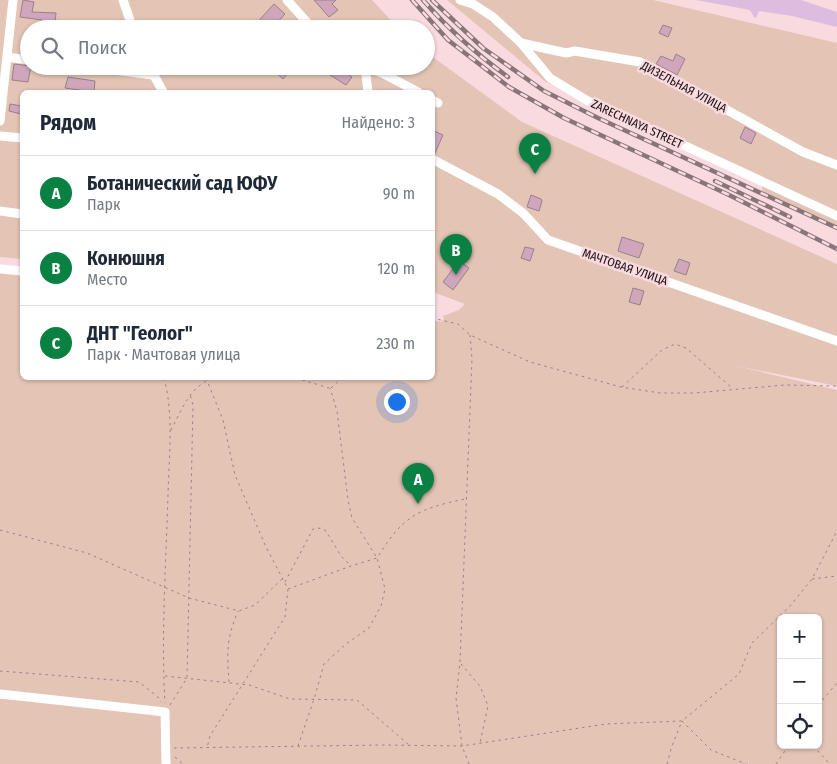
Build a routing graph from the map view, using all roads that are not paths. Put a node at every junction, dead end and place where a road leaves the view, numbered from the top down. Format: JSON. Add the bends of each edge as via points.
{"nodes":[{"id":1,"x":13,"y":0,"type":"edge"},
{"id":2,"x":123,"y":0,"type":"edge"},
{"id":3,"x":286,"y":0,"type":"edge"},
{"id":4,"x":460,"y":0,"type":"edge"},
{"id":5,"x":130,"y":20,"type":"edge"},
{"id":6,"x":305,"y":20,"type":"edge"},
{"id":7,"x":521,"y":43,"type":"junction"},
{"id":8,"x":7,"y":57,"type":"junction"},
{"id":9,"x":20,"y":59,"type":"edge"},
{"id":10,"x":154,"y":75,"type":"edge"},
{"id":11,"x":366,"y":75,"type":"edge"},
{"id":12,"x":386,"y":75,"type":"edge"},
{"id":13,"x":162,"y":90,"type":"edge"},
{"id":14,"x":368,"y":90,"type":"edge"},
{"id":15,"x":414,"y":90,"type":"edge"},
{"id":16,"x":0,"y":121,"type":"edge"},
{"id":17,"x":0,"y":136,"type":"edge"},
{"id":18,"x":20,"y":138,"type":"edge"},
{"id":19,"x":435,"y":160,"type":"edge"},
{"id":20,"x":837,"y":165,"type":"edge"},
{"id":21,"x":0,"y":211,"type":"edge"},
{"id":22,"x":20,"y":214,"type":"edge"},
{"id":23,"x":837,"y":216,"type":"edge"},
{"id":24,"x":0,"y":269,"type":"edge"},
{"id":25,"x":20,"y":271,"type":"edge"},
{"id":26,"x":837,"y":341,"type":"edge"},
{"id":27,"x":0,"y":694,"type":"edge"},
{"id":28,"x":166,"y":764,"type":"edge"}],
"edges":[{"from":1,"to":8,"type":"street"},
{"from":2,"to":5,"type":"street"},
{"from":3,"to":6,"type":"street"},
{"from":4,"to":7,"type":"street","name":"ZARECHNAYA STREET","via":[[473,4],[492,17]]},
{"from":7,"to":20,"type":"street","name":"ДИЗЕЛЬНАЯ УЛИЦА","via":[[566,53],[575,51],[640,62],[803,152]]},
{"from":7,"to":23,"type":"street","name":"ZARECHNAYA STREET","via":[[550,78],[588,102]]},
{"from":8,"to":9,"type":"street"},
{"from":8,"to":16,"type":"street"},
{"from":10,"to":13,"type":"street"},
{"from":11,"to":14,"type":"street"},
{"from":12,"to":15,"type":"street"},
{"from":17,"to":18,"type":"street"},
{"from":19,"to":26,"type":"street","name":"МАЧТОВАЯ УЛИЦА","via":[[498,194],[523,213],[548,240]]},
{"from":21,"to":22,"type":"street"},
{"from":24,"to":25,"type":"street"},
{"from":27,"to":28,"type":"street","via":[[165,712]]}]}
